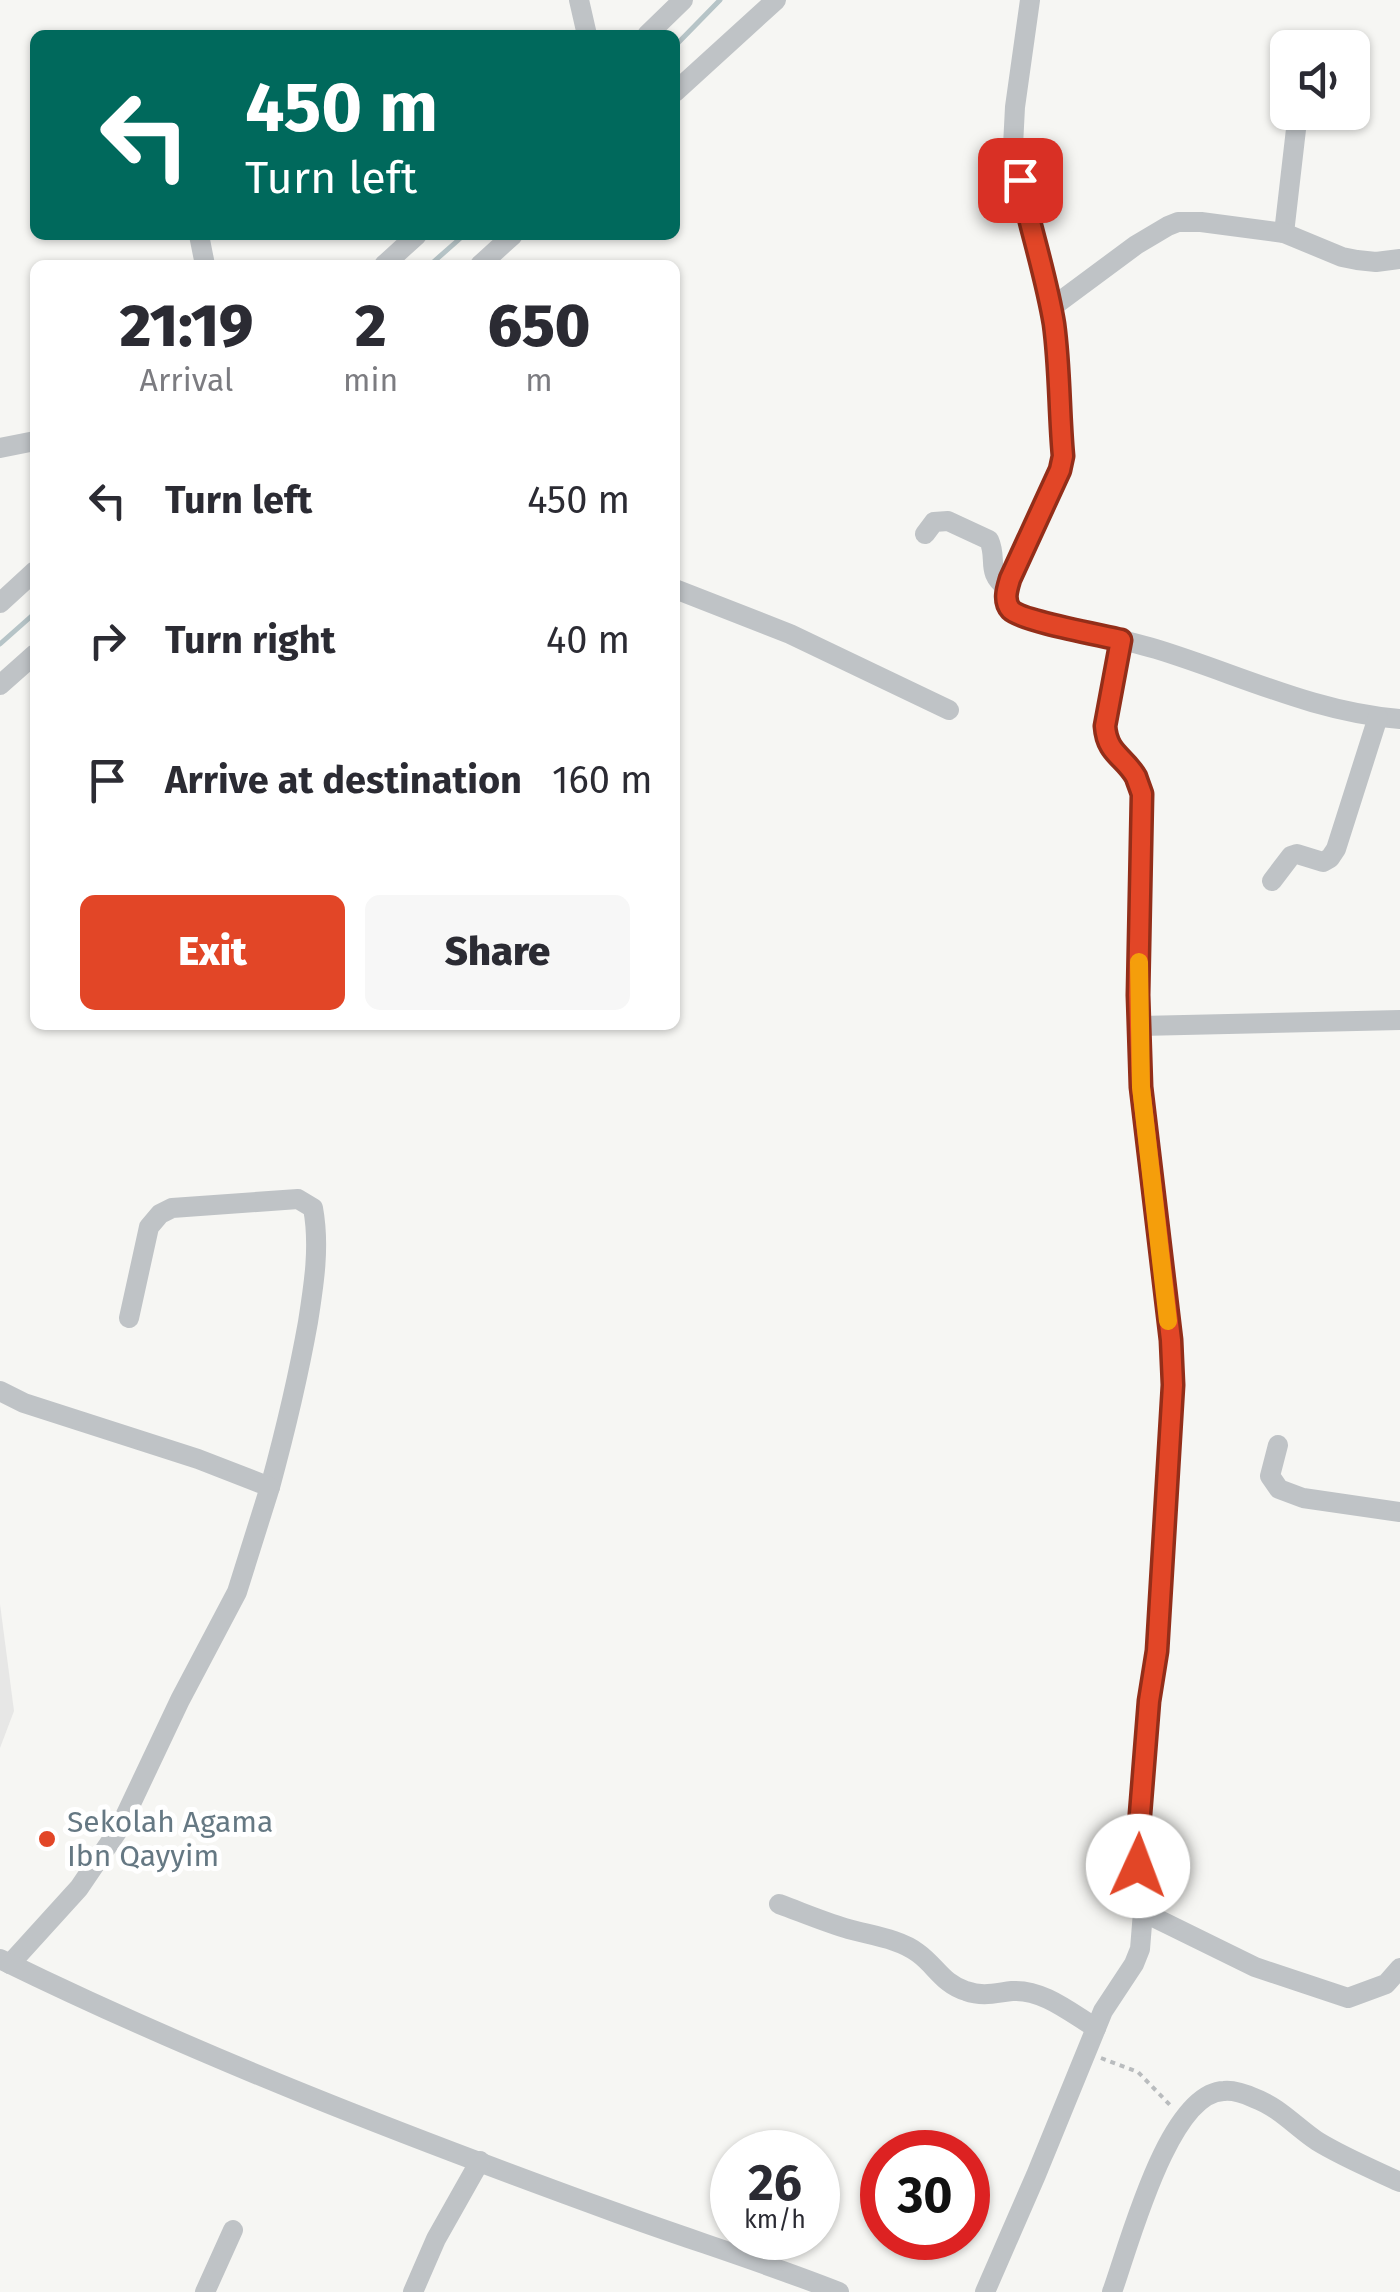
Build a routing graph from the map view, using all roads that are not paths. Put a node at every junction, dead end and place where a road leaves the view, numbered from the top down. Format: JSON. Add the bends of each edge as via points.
{"nodes":[{"id":1,"x":579,"y":0,"type":"edge"},
{"id":2,"x":683,"y":0,"type":"edge"},
{"id":3,"x":776,"y":0,"type":"edge"},
{"id":4,"x":1030,"y":0,"type":"edge"},
{"id":5,"x":586,"y":30,"type":"edge"},
{"id":6,"x":652,"y":30,"type":"edge"},
{"id":7,"x":680,"y":87,"type":"edge"},
{"id":8,"x":1296,"y":130,"type":"edge"},
{"id":9,"x":1284,"y":233,"type":"junction"},
{"id":10,"x":412,"y":240,"type":"edge"},
{"id":11,"x":508,"y":240,"type":"edge"},
{"id":12,"x":390,"y":260,"type":"edge"},
{"id":13,"x":486,"y":260,"type":"edge"},
{"id":14,"x":1400,"y":260,"type":"edge"},
{"id":15,"x":1051,"y":308,"type":"junction"},
{"id":16,"x":30,"y":441,"type":"edge"},
{"id":17,"x":0,"y":448,"type":"edge"},
{"id":18,"x":925,"y":534,"type":"dead end"},
{"id":19,"x":30,"y":575,"type":"edge"},
{"id":20,"x":1007,"y":588,"type":"junction"},
{"id":21,"x":680,"y":592,"type":"edge"},
{"id":22,"x":0,"y":602,"type":"edge"},
{"id":23,"x":1121,"y":640,"type":"junction"},
{"id":24,"x":30,"y":658,"type":"edge"},
{"id":25,"x":0,"y":685,"type":"edge"},
{"id":26,"x":949,"y":710,"type":"dead end"},
{"id":27,"x":1378,"y":717,"type":"junction"},
{"id":28,"x":1400,"y":719,"type":"edge"},
{"id":29,"x":1272,"y":882,"type":"dead end"},
{"id":30,"x":1400,"y":1020,"type":"edge"},
{"id":31,"x":1140,"y":1026,"type":"junction"},
{"id":32,"x":129,"y":1318,"type":"dead end"},
{"id":33,"x":0,"y":1391,"type":"edge"},
{"id":34,"x":1278,"y":1445,"type":"dead end"},
{"id":35,"x":270,"y":1487,"type":"junction"},
{"id":36,"x":1400,"y":1512,"type":"edge"},
{"id":37,"x":779,"y":1904,"type":"dead end"},
{"id":38,"x":1143,"y":1912,"type":"junction"},
{"id":39,"x":5,"y":1961,"type":"edge"},
{"id":40,"x":1400,"y":1968,"type":"edge"},
{"id":41,"x":1093,"y":2036,"type":"junction"},
{"id":42,"x":480,"y":2161,"type":"junction"},
{"id":43,"x":1400,"y":2182,"type":"edge"},
{"id":44,"x":232,"y":2230,"type":"dead end"},
{"id":45,"x":205,"y":2292,"type":"edge"},
{"id":46,"x":413,"y":2292,"type":"edge"},
{"id":47,"x":839,"y":2292,"type":"edge"},
{"id":48,"x":986,"y":2292,"type":"edge"},
{"id":49,"x":1112,"y":2292,"type":"edge"}],
"edges":[{"from":1,"to":5,"type":"street"},
{"from":2,"to":6,"type":"street"},
{"from":3,"to":7,"type":"street"},
{"from":4,"to":15,"type":"street","via":[[1013,146]]},
{"from":8,"to":9,"type":"street"},
{"from":9,"to":14,"type":"street","via":[[1342,256]]},
{"from":9,"to":15,"type":"street","via":[[1188,221],[1168,226]]},
{"from":10,"to":12,"type":"street"},
{"from":11,"to":13,"type":"street"},
{"from":15,"to":20,"type":"street","via":[[1063,456]]},
{"from":16,"to":17,"type":"street"},
{"from":18,"to":20,"type":"street","via":[[934,522],[948,521],[989,540],[995,577]]},
{"from":19,"to":22,"type":"street"},
{"from":20,"to":23,"type":"street","via":[[1014,613]]},
{"from":21,"to":26,"type":"street","via":[[790,634]]},
{"from":23,"to":27,"type":"street","via":[[1261,688]]},
{"from":23,"to":31,"type":"street","via":[[1105,726],[1108,744],[1142,794]]},
{"from":24,"to":25,"type":"street"},
{"from":27,"to":28,"type":"street"},
{"from":27,"to":29,"type":"street","via":[[1336,850],[1322,862],[1291,856]]},
{"from":30,"to":31,"type":"street"},
{"from":31,"to":38,"type":"street","via":[[1173,1385],[1138,1839]]},
{"from":32,"to":35,"type":"street","via":[[149,1227],[160,1214],[282,1200],[313,1208],[314,1285]]},
{"from":33,"to":35,"type":"street"},
{"from":34,"to":36,"type":"street","via":[[1270,1476],[1279,1489]]},
{"from":35,"to":39,"type":"street","via":[[237,1592],[118,1829],[79,1888]]},
{"from":37,"to":41,"type":"street","via":[[918,1952],[965,1991],[1050,2000]]},
{"from":38,"to":40,"type":"street","via":[[1255,1967],[1348,1998],[1389,1982]]},
{"from":38,"to":41,"type":"street","via":[[1137,1958]]},
{"from":39,"to":42,"type":"street","via":[[310,2096]]},
{"from":41,"to":48,"type":"street"},
{"from":42,"to":46,"type":"street"},
{"from":42,"to":47,"type":"street"},
{"from":43,"to":49,"type":"street","via":[[1335,2152],[1254,2098],[1223,2090],[1212,2094],[1165,2146]]},
{"from":44,"to":45,"type":"street"}]}
